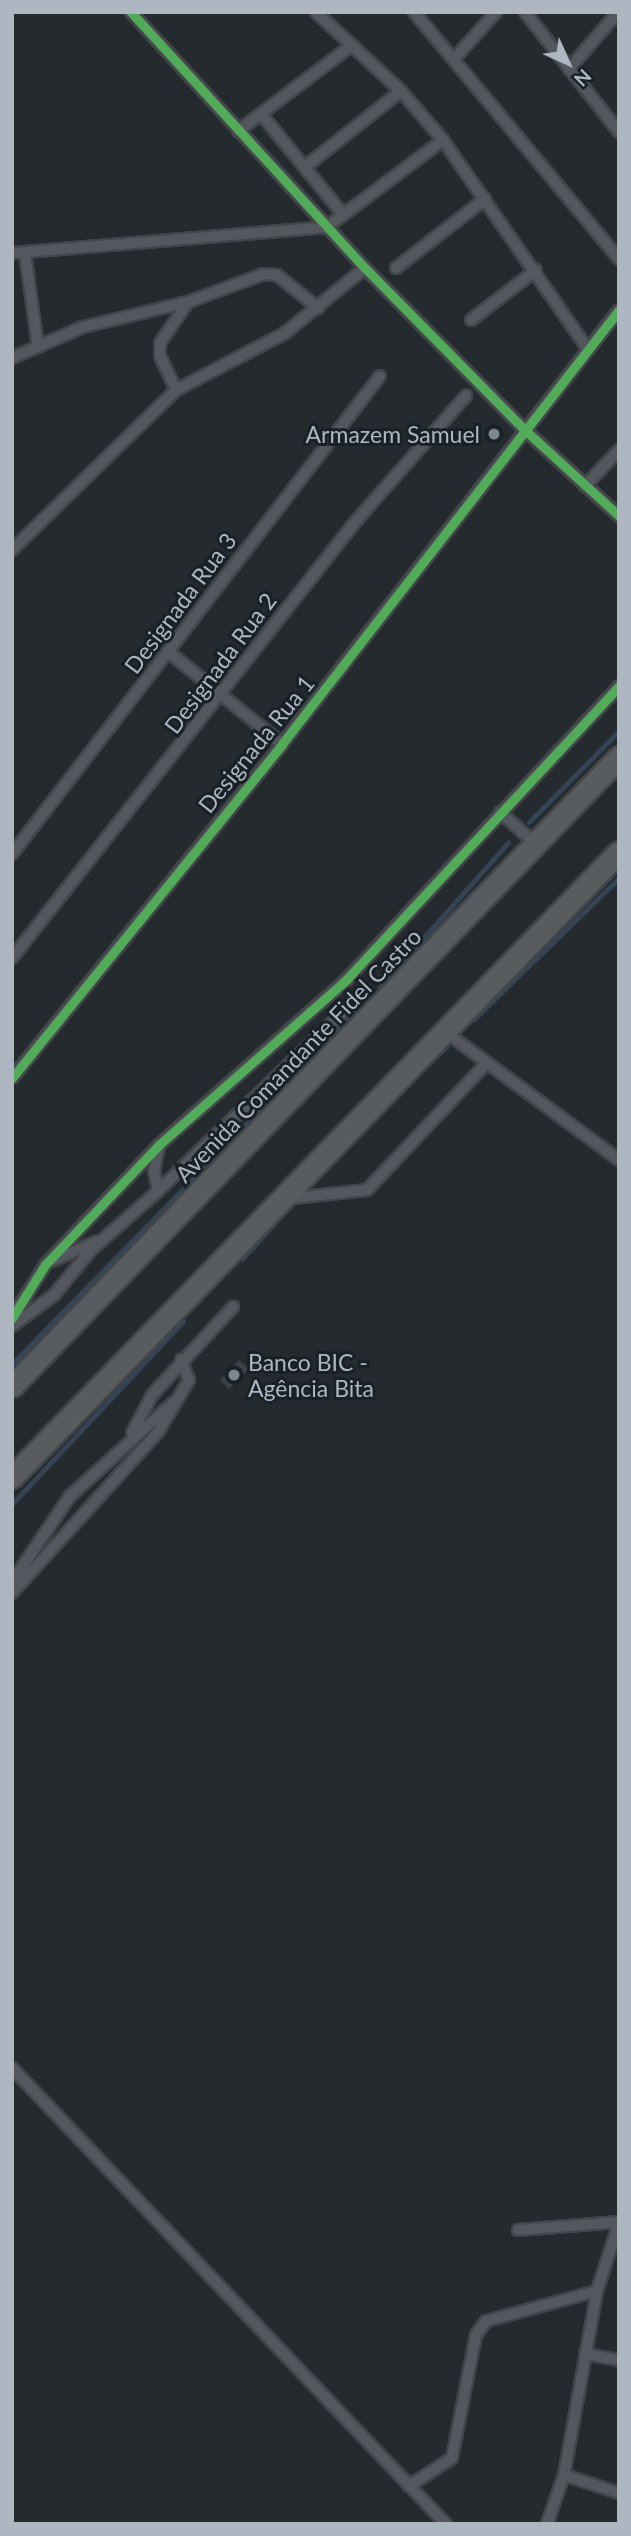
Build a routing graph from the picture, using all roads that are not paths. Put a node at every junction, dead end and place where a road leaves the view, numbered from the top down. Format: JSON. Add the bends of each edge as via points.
{"nodes":[{"id":1,"x":131,"y":12,"type":"edge"},
{"id":2,"x":316,"y":12,"type":"edge"},
{"id":3,"x":414,"y":12,"type":"edge"},
{"id":4,"x":496,"y":12,"type":"edge"},
{"id":5,"x":525,"y":12,"type":"edge"},
{"id":6,"x":618,"y":12,"type":"edge"},
{"id":7,"x":352,"y":45,"type":"junction"},
{"id":8,"x":454,"y":59,"type":"junction"},
{"id":9,"x":569,"y":69,"type":"junction"},
{"id":10,"x":401,"y":91,"type":"junction"},
{"id":11,"x":261,"y":114,"type":"junction"},
{"id":12,"x":238,"y":131,"type":"junction"},
{"id":13,"x":619,"y":132,"type":"edge"},
{"id":14,"x":443,"y":140,"type":"junction"},
{"id":15,"x":305,"y":167,"type":"junction"},
{"id":16,"x":485,"y":199,"type":"junction"},
{"id":17,"x":342,"y":213,"type":"junction"},
{"id":18,"x":327,"y":227,"type":"junction"},
{"id":19,"x":12,"y":253,"type":"edge"},
{"id":20,"x":25,"y":253,"type":"junction"},
{"id":21,"x":619,"y":259,"type":"edge"},
{"id":22,"x":365,"y":268,"type":"junction"},
{"id":23,"x":396,"y":268,"type":"dead end"},
{"id":24,"x":536,"y":270,"type":"junction"},
{"id":25,"x":188,"y":302,"type":"junction"},
{"id":26,"x":318,"y":308,"type":"junction"},
{"id":27,"x":619,"y":310,"type":"edge"},
{"id":28,"x":471,"y":320,"type":"dead end"},
{"id":29,"x":38,"y":347,"type":"junction"},
{"id":30,"x":587,"y":348,"type":"junction"},
{"id":31,"x":12,"y":358,"type":"edge"},
{"id":32,"x":380,"y":376,"type":"dead end"},
{"id":33,"x":176,"y":390,"type":"junction"},
{"id":34,"x":466,"y":396,"type":"dead end"},
{"id":35,"x":526,"y":432,"type":"junction"},
{"id":36,"x":619,"y":450,"type":"edge"},
{"id":37,"x":585,"y":486,"type":"junction"},
{"id":38,"x":619,"y":516,"type":"edge"},
{"id":39,"x":12,"y":550,"type":"edge"},
{"id":40,"x":170,"y":653,"type":"junction"},
{"id":41,"x":619,"y":686,"type":"edge"},
{"id":42,"x":223,"y":696,"type":"junction"},
{"id":43,"x":282,"y":744,"type":"junction"},
{"id":44,"x":619,"y":758,"type":"edge"},
{"id":45,"x":500,"y":812,"type":"junction"},
{"id":46,"x":536,"y":844,"type":"junction"},
{"id":47,"x":619,"y":852,"type":"edge"},
{"id":48,"x":12,"y":854,"type":"edge"},
{"id":49,"x":12,"y":958,"type":"edge"},
{"id":50,"x":347,"y":979,"type":"junction"},
{"id":51,"x":363,"y":993,"type":"junction"},
{"id":52,"x":380,"y":1008,"type":"junction"},
{"id":53,"x":444,"y":1031,"type":"junction"},
{"id":54,"x":485,"y":1065,"type":"junction"},
{"id":55,"x":12,"y":1078,"type":"edge"},
{"id":56,"x":159,"y":1144,"type":"junction"},
{"id":57,"x":619,"y":1160,"type":"edge"},
{"id":58,"x":158,"y":1191,"type":"junction"},
{"id":59,"x":278,"y":1200,"type":"junction"},
{"id":60,"x":104,"y":1238,"type":"junction"},
{"id":61,"x":45,"y":1265,"type":"junction"},
{"id":62,"x":233,"y":1307,"type":"dead end"},
{"id":63,"x":12,"y":1318,"type":"edge"},
{"id":64,"x":12,"y":1326,"type":"edge"},
{"id":65,"x":181,"y":1359,"type":"junction"},
{"id":66,"x":12,"y":1386,"type":"edge"},
{"id":67,"x":181,"y":1396,"type":"junction"},
{"id":68,"x":129,"y":1439,"type":"junction"},
{"id":69,"x":12,"y":1477,"type":"edge"},
{"id":70,"x":12,"y":1581,"type":"edge"},
{"id":71,"x":12,"y":1592,"type":"edge"},
{"id":72,"x":12,"y":2068,"type":"edge"},
{"id":73,"x":619,"y":2222,"type":"edge"},
{"id":74,"x":518,"y":2230,"type":"dead end"},
{"id":75,"x":597,"y":2291,"type":"junction"},
{"id":76,"x":585,"y":2354,"type":"junction"},
{"id":77,"x":619,"y":2360,"type":"edge"},
{"id":78,"x":564,"y":2475,"type":"junction"},
{"id":79,"x":409,"y":2486,"type":"junction"},
{"id":80,"x":619,"y":2493,"type":"edge"},
{"id":81,"x":446,"y":2524,"type":"edge"},
{"id":82,"x":547,"y":2524,"type":"edge"}],
"edges":[{"from":1,"to":12,"type":"street"},
{"from":2,"to":7,"type":"street"},
{"from":3,"to":8,"type":"street"},
{"from":4,"to":8,"type":"street"},
{"from":5,"to":9,"type":"street"},
{"from":6,"to":9,"type":"street"},
{"from":7,"to":10,"type":"street"},
{"from":7,"to":11,"type":"street"},
{"from":8,"to":21,"type":"street"},
{"from":9,"to":13,"type":"street"},
{"from":10,"to":14,"type":"street"},
{"from":10,"to":15,"type":"street"},
{"from":11,"to":12,"type":"street"},
{"from":11,"to":15,"type":"street"},
{"from":12,"to":18,"type":"street"},
{"from":14,"to":16,"type":"street"},
{"from":14,"to":17,"type":"street"},
{"from":15,"to":17,"type":"street"},
{"from":16,"to":23,"type":"street"},
{"from":16,"to":24,"type":"street"},
{"from":17,"to":18,"type":"street"},
{"from":18,"to":20,"type":"street"},
{"from":18,"to":22,"type":"street"},
{"from":19,"to":20,"type":"street"},
{"from":20,"to":29,"type":"street"},
{"from":22,"to":26,"type":"street"},
{"from":22,"to":35,"type":"street"},
{"from":24,"to":28,"type":"street"},
{"from":24,"to":30,"type":"street"},
{"from":25,"to":26,"type":"street","via":[[271,273]]},
{"from":25,"to":29,"type":"street","via":[[83,327]]},
{"from":25,"to":33,"type":"street","via":[[160,343],[160,356]]},
{"from":26,"to":33,"type":"street","via":[[253,351]]},
{"from":27,"to":30,"type":"street","name":"Designada Rua 1"},
{"from":29,"to":31,"type":"street"},
{"from":30,"to":35,"type":"street","name":"Designada Rua 1"},
{"from":32,"to":40,"type":"street","name":"Designada Rua 3"},
{"from":33,"to":39,"type":"street"},
{"from":34,"to":42,"type":"street","name":"Designada Rua 2","via":[[356,522]]},
{"from":35,"to":37,"type":"street"},
{"from":35,"to":43,"type":"street","name":"Designada Rua 1"},
{"from":36,"to":37,"type":"street"},
{"from":37,"to":38,"type":"street"},
{"from":40,"to":42,"type":"street"},
{"from":40,"to":48,"type":"street","name":"Designada Rua 3"},
{"from":41,"to":45,"type":"street"},
{"from":42,"to":43,"type":"street"},
{"from":42,"to":49,"type":"street","name":"Designada Rua 2"},
{"from":43,"to":55,"type":"street","name":"Designada Rua 1"},
{"from":44,"to":46,"type":"highway","name":"Avenida Comandante Fidel Castro"},
{"from":45,"to":46,"type":"street"},
{"from":45,"to":50,"type":"street"},
{"from":46,"to":52,"type":"highway","name":"Avenida Comandante Fidel Castro"},
{"from":47,"to":53,"type":"highway"},
{"from":50,"to":51,"type":"street"},
{"from":50,"to":56,"type":"street"},
{"from":51,"to":52,"type":"street"},
{"from":51,"to":58,"type":"street"},
{"from":52,"to":66,"type":"highway","name":"Avenida Comandante Fidel Castro"},
{"from":53,"to":54,"type":"street"},
{"from":53,"to":59,"type":"highway"},
{"from":54,"to":57,"type":"street"},
{"from":54,"to":59,"type":"street","via":[[367,1190],[341,1197]]},
{"from":56,"to":58,"type":"street","via":[[153,1171]]},
{"from":56,"to":61,"type":"street"},
{"from":58,"to":60,"type":"street"},
{"from":59,"to":69,"type":"highway"},
{"from":60,"to":61,"type":"street"},
{"from":60,"to":64,"type":"street","via":[[54,1295]]},
{"from":61,"to":63,"type":"street"},
{"from":62,"to":65,"type":"street"},
{"from":65,"to":67,"type":"street","via":[[189,1380]]},
{"from":65,"to":68,"type":"street","via":[[152,1395]]},
{"from":67,"to":68,"type":"street"},
{"from":67,"to":71,"type":"street","via":[[120,1479]]},
{"from":68,"to":70,"type":"street","via":[[70,1496]]},
{"from":72,"to":79,"type":"street"},
{"from":73,"to":74,"type":"street"},
{"from":73,"to":75,"type":"street"},
{"from":75,"to":76,"type":"street"},
{"from":75,"to":79,"type":"street","via":[[486,2321],[476,2335],[452,2458]]},
{"from":76,"to":77,"type":"street"},
{"from":76,"to":78,"type":"street"},
{"from":78,"to":80,"type":"street"},
{"from":78,"to":82,"type":"street"},
{"from":79,"to":81,"type":"street"}]}
